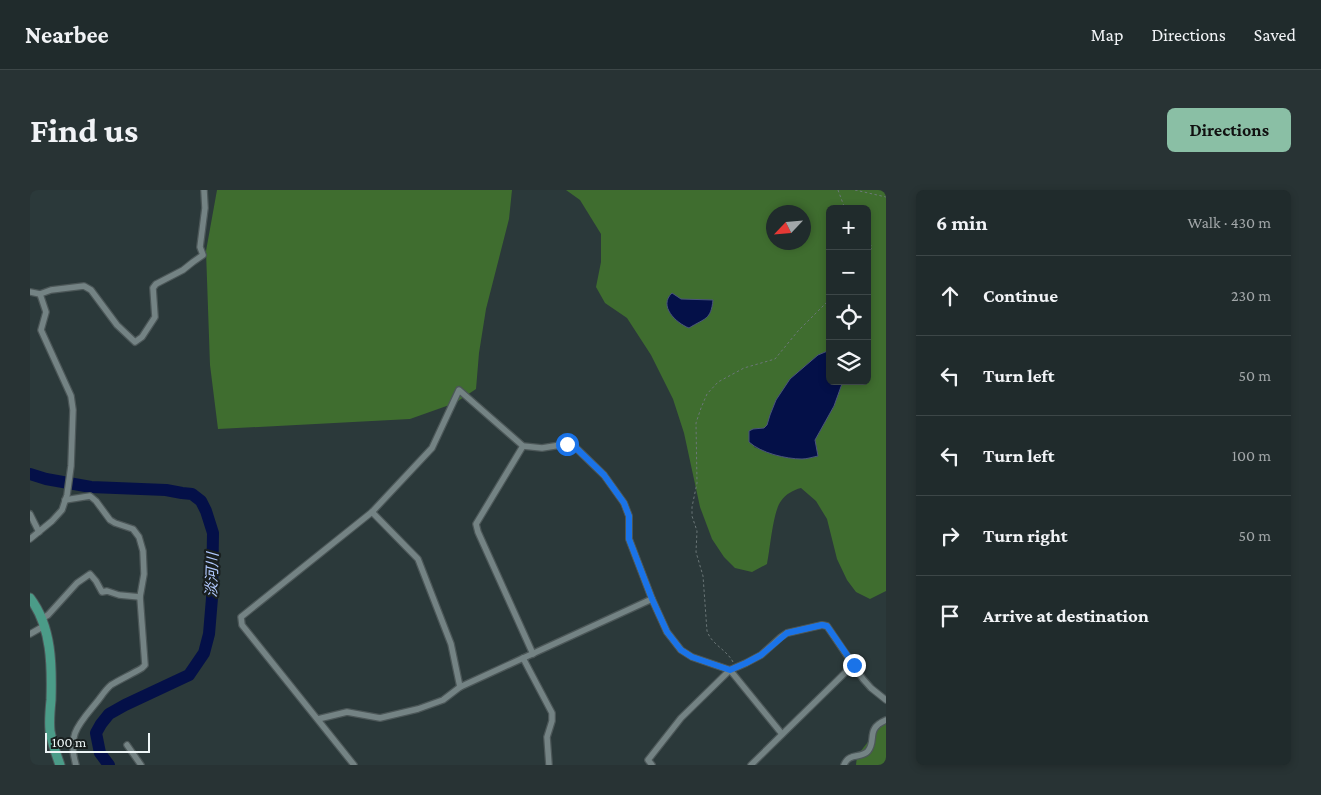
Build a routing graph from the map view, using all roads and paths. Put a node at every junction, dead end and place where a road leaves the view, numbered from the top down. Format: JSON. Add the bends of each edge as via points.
{"nodes":[{"id":1,"x":204,"y":190,"type":"edge"},
{"id":2,"x":838,"y":190,"type":"edge"},
{"id":3,"x":855,"y":190,"type":"edge"},
{"id":4,"x":886,"y":197,"type":"edge"},
{"id":5,"x":844,"y":205,"type":"edge"},
{"id":6,"x":30,"y":292,"type":"edge"},
{"id":7,"x":40,"y":294,"type":"junction"},
{"id":8,"x":826,"y":303,"type":"edge"},
{"id":9,"x":523,"y":446,"type":"junction"},
{"id":10,"x":66,"y":498,"type":"junction"},
{"id":11,"x":372,"y":512,"type":"junction"},
{"id":12,"x":30,"y":514,"type":"edge"},
{"id":13,"x":39,"y":532,"type":"junction"},
{"id":14,"x":30,"y":539,"type":"edge"},
{"id":15,"x":140,"y":597,"type":"junction"},
{"id":16,"x":30,"y":598,"type":"edge"},
{"id":17,"x":652,"y":599,"type":"junction"},
{"id":18,"x":42,"y":623,"type":"junction"},
{"id":19,"x":30,"y":634,"type":"edge"},
{"id":20,"x":533,"y":654,"type":"junction"},
{"id":21,"x":523,"y":658,"type":"junction"},
{"id":22,"x":854,"y":665,"type":"junction"},
{"id":23,"x":733,"y":668,"type":"junction"},
{"id":24,"x":460,"y":687,"type":"junction"},
{"id":25,"x":886,"y":700,"type":"edge"},
{"id":26,"x":318,"y":719,"type":"junction"},
{"id":27,"x":886,"y":720,"type":"edge"},
{"id":28,"x":782,"y":734,"type":"junction"},
{"id":29,"x":127,"y":745,"type":"dead end"},
{"id":30,"x":60,"y":765,"type":"edge"},
{"id":31,"x":76,"y":765,"type":"edge"},
{"id":32,"x":141,"y":765,"type":"edge"},
{"id":33,"x":354,"y":765,"type":"edge"},
{"id":34,"x":549,"y":765,"type":"edge"},
{"id":35,"x":652,"y":765,"type":"edge"},
{"id":36,"x":751,"y":765,"type":"edge"},
{"id":37,"x":844,"y":765,"type":"edge"}],
"edges":[{"from":1,"to":7,"type":"street","via":[[200,247],[203,255],[156,284],[153,288],[155,317],[135,342],[116,325],[91,290],[84,286]]},
{"from":2,"to":5,"type":"path"},
{"from":3,"to":4,"type":"path"},
{"from":6,"to":7,"type":"street"},
{"from":7,"to":10,"type":"street","via":[[46,312],[41,330],[71,396],[73,410]]},
{"from":8,"to":23,"type":"path","via":[[774,359],[744,368],[718,382],[700,408],[696,423],[697,482],[692,516],[697,531],[696,552],[703,576],[706,631],[709,638],[730,657]]},
{"from":9,"to":11,"type":"street","via":[[459,390],[432,448]]},
{"from":9,"to":17,"type":"street","via":[[574,446],[604,475],[624,503],[629,516],[629,539]]},
{"from":9,"to":20,"type":"street","via":[[476,524]]},
{"from":10,"to":13,"type":"street","via":[[62,510]]},
{"from":10,"to":15,"type":"street","via":[[90,496],[110,520],[133,529],[139,537],[144,574]]},
{"from":11,"to":24,"type":"street","via":[[418,559],[451,644]]},
{"from":11,"to":26,"type":"street","via":[[241,617],[242,625]]},
{"from":12,"to":13,"type":"street"},
{"from":13,"to":14,"type":"street"},
{"from":15,"to":18,"type":"street","via":[[102,592],[90,574],[77,583]]},
{"from":15,"to":31,"type":"street","via":[[145,665],[110,686],[81,722],[72,742]]},
{"from":16,"to":18,"type":"main road"},
{"from":17,"to":20,"type":"street"},
{"from":17,"to":23,"type":"street","via":[[667,632],[681,650],[692,657]]},
{"from":18,"to":19,"type":"street"},
{"from":18,"to":30,"type":"main road","via":[[50,654],[50,730]]},
{"from":20,"to":21,"type":"street"},
{"from":21,"to":24,"type":"street"},
{"from":21,"to":34,"type":"street","via":[[552,713],[547,737]]},
{"from":22,"to":23,"type":"street","via":[[827,626],[822,625],[787,633],[761,655]]},
{"from":22,"to":25,"type":"street","via":[[871,688]]},
{"from":22,"to":28,"type":"street"},
{"from":23,"to":28,"type":"street"},
{"from":23,"to":35,"type":"street","via":[[681,718],[648,760]]},
{"from":24,"to":26,"type":"street","via":[[443,700],[380,718],[347,712]]},
{"from":26,"to":33,"type":"street"},
{"from":27,"to":37,"type":"street","via":[[876,726],[868,751],[850,757]]},
{"from":28,"to":36,"type":"street"},
{"from":29,"to":32,"type":"street"}]}
